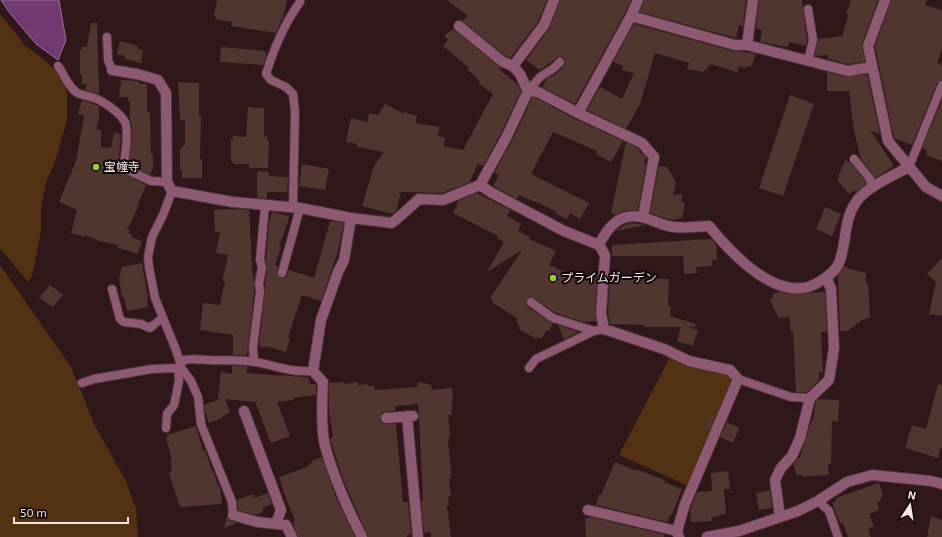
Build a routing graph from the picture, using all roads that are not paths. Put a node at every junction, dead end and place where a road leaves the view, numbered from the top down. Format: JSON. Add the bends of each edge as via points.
{"nodes":[{"id":1,"x":554,"y":0,"type":"edge"},
{"id":2,"x":638,"y":0,"type":"edge"},
{"id":3,"x":753,"y":0,"type":"edge"},
{"id":4,"x":886,"y":0,"type":"edge"},
{"id":5,"x":300,"y":2,"type":"dead end"},
{"id":6,"x":808,"y":9,"type":"dead end"},
{"id":7,"x":631,"y":16,"type":"junction"},
{"id":8,"x":459,"y":26,"type":"dead end"},
{"id":9,"x":108,"y":37,"type":"dead end"},
{"id":10,"x":747,"y":45,"type":"junction"},
{"id":11,"x":808,"y":61,"type":"junction"},
{"id":12,"x":560,"y":62,"type":"dead end"},
{"id":13,"x":58,"y":66,"type":"dead end"},
{"id":14,"x":513,"y":66,"type":"junction"},
{"id":15,"x":872,"y":67,"type":"junction"},
{"id":16,"x":112,"y":70,"type":"joint"},
{"id":17,"x":942,"y":85,"type":"edge"},
{"id":18,"x":528,"y":91,"type":"junction"},
{"id":19,"x":578,"y":113,"type":"junction"},
{"id":20,"x":854,"y":159,"type":"dead end"},
{"id":21,"x":909,"y":167,"type":"junction"},
{"id":22,"x":167,"y":182,"type":"junction"},
{"id":23,"x":480,"y":185,"type":"junction"},
{"id":24,"x":872,"y":188,"type":"junction"},
{"id":25,"x":172,"y":191,"type":"junction"},
{"id":26,"x":942,"y":196,"type":"edge"},
{"id":27,"x":265,"y":206,"type":"junction"},
{"id":28,"x":297,"y":208,"type":"junction"},
{"id":29,"x":643,"y":217,"type":"junction"},
{"id":30,"x":351,"y":218,"type":"junction"},
{"id":31,"x":599,"y":245,"type":"junction"},
{"id":32,"x":282,"y":273,"type":"dead end"},
{"id":33,"x":826,"y":278,"type":"junction"},
{"id":34,"x":112,"y":289,"type":"dead end"},
{"id":35,"x":531,"y":302,"type":"dead end"},
{"id":36,"x":162,"y":318,"type":"junction"},
{"id":37,"x":599,"y":330,"type":"junction"},
{"id":38,"x":254,"y":361,"type":"junction"},
{"id":39,"x":180,"y":367,"type":"junction"},
{"id":40,"x":530,"y":368,"type":"dead end"},
{"id":41,"x":313,"y":371,"type":"junction"},
{"id":42,"x":738,"y":379,"type":"junction"},
{"id":43,"x":82,"y":383,"type":"dead end"},
{"id":44,"x":810,"y":398,"type":"junction"},
{"id":45,"x":244,"y":411,"type":"dead end"},
{"id":46,"x":386,"y":418,"type":"dead end"},
{"id":47,"x":166,"y":428,"type":"dead end"},
{"id":48,"x":942,"y":484,"type":"edge"},
{"id":49,"x":818,"y":501,"type":"junction"},
{"id":50,"x":588,"y":510,"type":"dead end"},
{"id":51,"x":233,"y":515,"type":"joint"},
{"id":52,"x":780,"y":517,"type":"junction"},
{"id":53,"x":276,"y":524,"type":"junction"},
{"id":54,"x":678,"y":534,"type":"edge"},
{"id":55,"x":292,"y":537,"type":"edge"},
{"id":56,"x":362,"y":537,"type":"edge"},
{"id":57,"x":418,"y":537,"type":"edge"},
{"id":58,"x":707,"y":537,"type":"edge"},
{"id":59,"x":838,"y":537,"type":"edge"}],
"edges":[{"from":1,"to":14,"type":"street","via":[[544,26]]},
{"from":2,"to":7,"type":"street"},
{"from":3,"to":10,"type":"street"},
{"from":4,"to":15,"type":"street","via":[[868,46]]},
{"from":5,"to":28,"type":"lane","via":[[288,19],[271,56],[266,74],[294,94]]},
{"from":6,"to":11,"type":"lane","via":[[813,40]]},
{"from":7,"to":10,"type":"street","via":[[735,45]]},
{"from":7,"to":19,"type":"street"},
{"from":8,"to":14,"type":"street","via":[[502,62]]},
{"from":9,"to":16,"type":"lane","via":[[108,60]]},
{"from":10,"to":11,"type":"street"},
{"from":11,"to":15,"type":"street","via":[[848,71]]},
{"from":12,"to":18,"type":"lane","via":[[540,77]]},
{"from":13,"to":22,"type":"lane","via":[[67,83],[76,92],[98,99],[113,109],[125,122],[127,147],[123,168],[151,181]]},
{"from":14,"to":18,"type":"street"},
{"from":15,"to":21,"type":"street","via":[[888,141]]},
{"from":16,"to":22,"type":"street","via":[[158,80],[166,93]]},
{"from":17,"to":21,"type":"lane"},
{"from":18,"to":19,"type":"street","via":[[538,92]]},
{"from":18,"to":23,"type":"street"},
{"from":19,"to":29,"type":"street","via":[[642,142],[654,157]]},
{"from":20,"to":24,"type":"lane","via":[[870,179]]},
{"from":21,"to":24,"type":"street"},
{"from":21,"to":26,"type":"street","via":[[926,187]]},
{"from":22,"to":25,"type":"street"},
{"from":23,"to":30,"type":"street","via":[[443,200],[419,199],[392,223]]},
{"from":23,"to":31,"type":"street","via":[[564,231]]},
{"from":24,"to":33,"type":"street","via":[[856,201],[848,216],[839,264]]},
{"from":25,"to":27,"type":"street"},
{"from":25,"to":36,"type":"lane","via":[[152,237],[148,257],[155,298]]},
{"from":27,"to":28,"type":"street"},
{"from":27,"to":38,"type":"lane"},
{"from":28,"to":30,"type":"street"},
{"from":28,"to":32,"type":"lane"},
{"from":29,"to":31,"type":"street","via":[[617,220]]},
{"from":29,"to":33,"type":"street","via":[[667,226],[708,226],[746,265],[780,286],[798,288],[815,285]]},
{"from":30,"to":41,"type":"street","via":[[344,260],[321,320]]},
{"from":31,"to":37,"type":"street","via":[[605,255]]},
{"from":33,"to":44,"type":"street","via":[[831,289],[834,348],[829,380]]},
{"from":34,"to":36,"type":"lane","via":[[120,318],[124,322],[150,328]]},
{"from":35,"to":37,"type":"lane","via":[[553,318]]},
{"from":36,"to":39,"type":"lane","via":[[176,350]]},
{"from":37,"to":40,"type":"lane","via":[[536,359]]},
{"from":37,"to":42,"type":"street","via":[[664,349],[689,361],[730,370]]},
{"from":38,"to":39,"type":"lane","via":[[194,358],[184,360]]},
{"from":38,"to":41,"type":"lane","via":[[292,370]]},
{"from":39,"to":43,"type":"lane","via":[[152,369]]},
{"from":39,"to":47,"type":"lane","via":[[174,405],[167,414]]},
{"from":39,"to":51,"type":"lane","via":[[198,396],[201,424],[232,502]]},
{"from":41,"to":56,"type":"street","via":[[323,382],[325,445],[340,492]]},
{"from":42,"to":44,"type":"lane","via":[[791,397]]},
{"from":42,"to":54,"type":"street","via":[[685,504]]},
{"from":44,"to":52,"type":"street","via":[[800,438],[792,456],[781,468],[775,480]]},
{"from":45,"to":53,"type":"street","via":[[281,510]]},
{"from":46,"to":57,"type":"street","via":[[410,416]]},
{"from":48,"to":49,"type":"street","via":[[872,475],[847,482]]},
{"from":49,"to":52,"type":"street"},
{"from":49,"to":59,"type":"lane","via":[[829,512]]},
{"from":50,"to":54,"type":"street"},
{"from":51,"to":53,"type":"street"},
{"from":52,"to":58,"type":"street","via":[[739,531]]},
{"from":53,"to":55,"type":"street","via":[[286,525]]}]}
